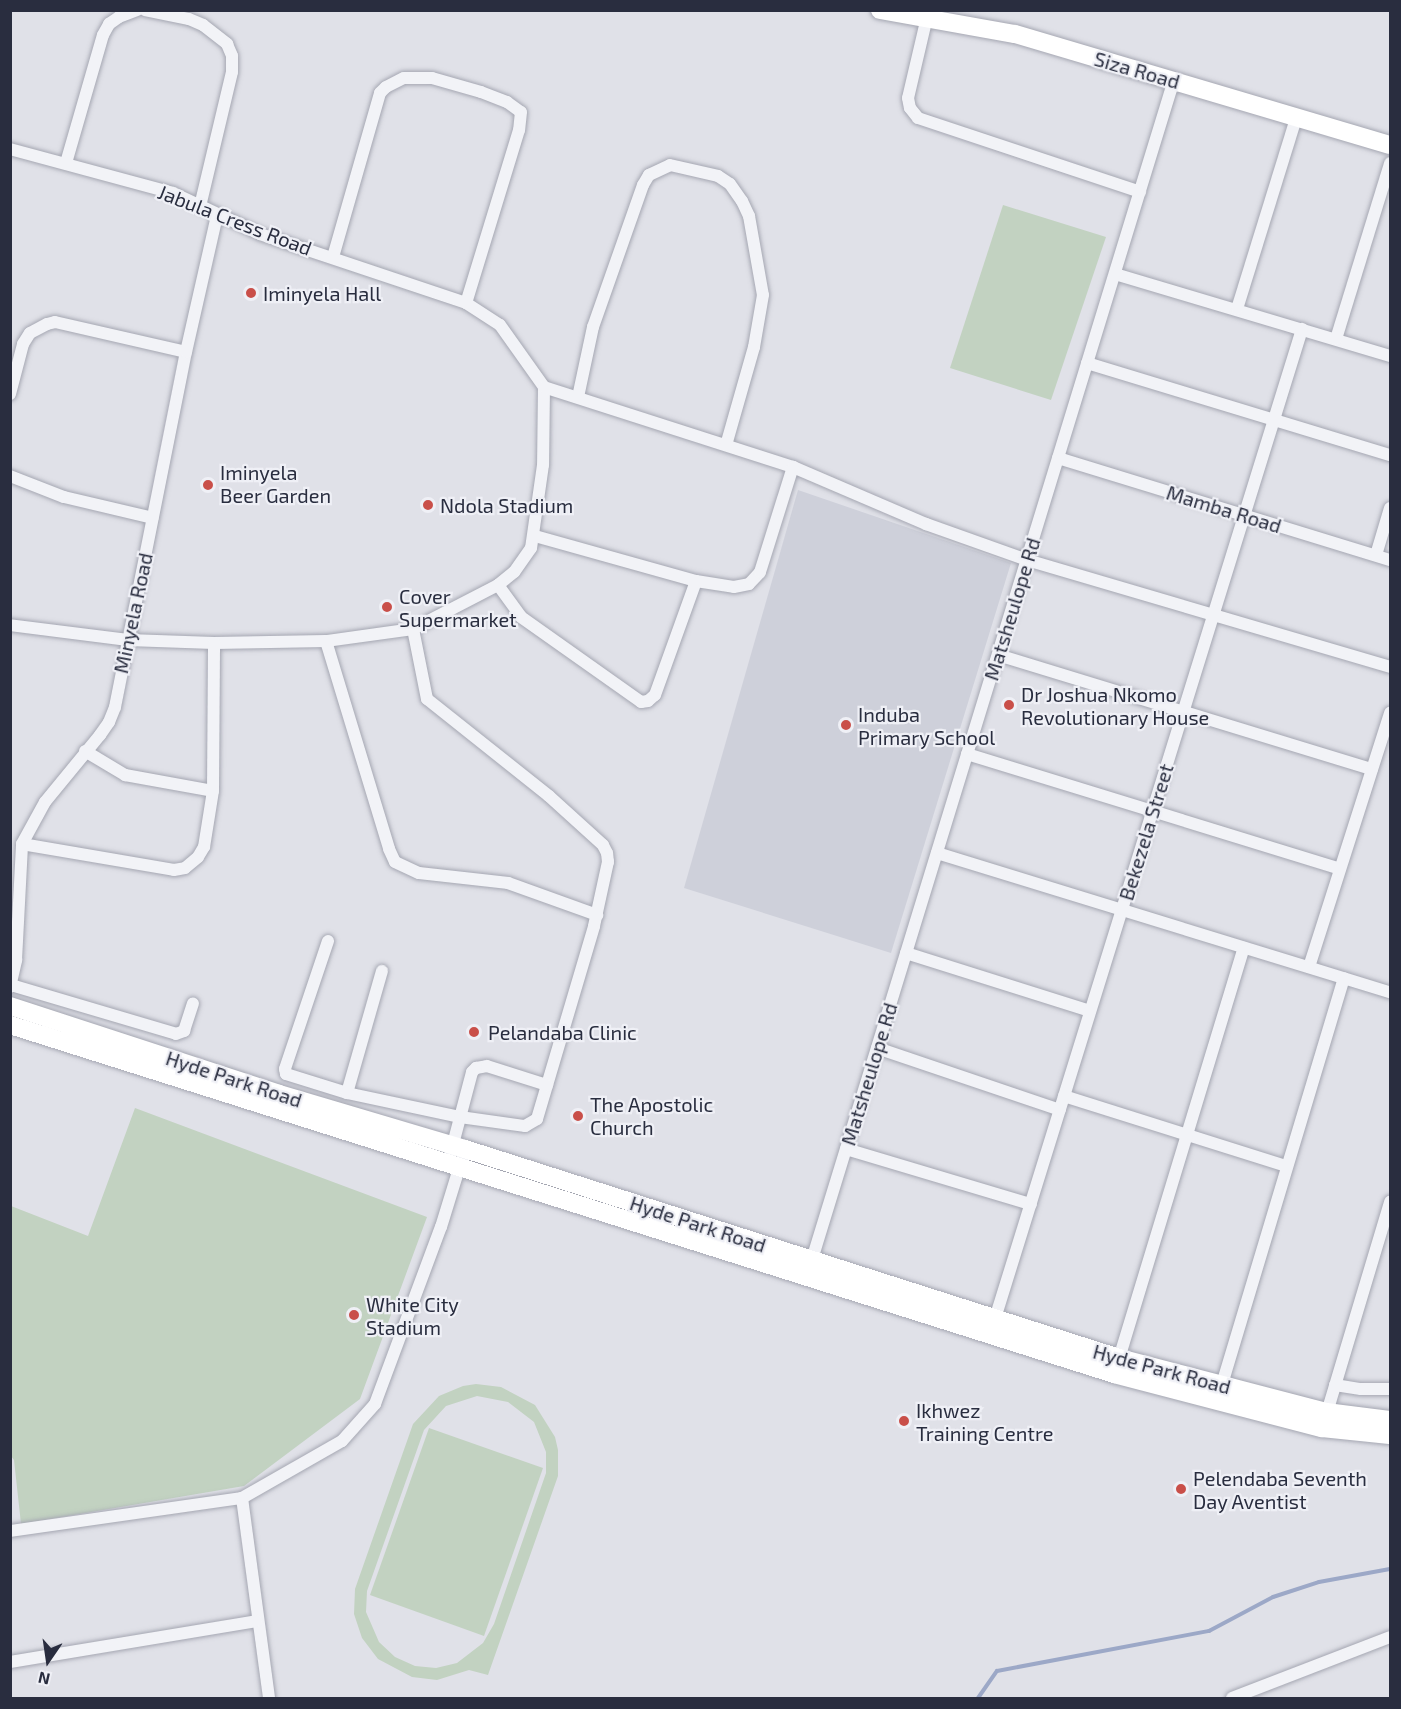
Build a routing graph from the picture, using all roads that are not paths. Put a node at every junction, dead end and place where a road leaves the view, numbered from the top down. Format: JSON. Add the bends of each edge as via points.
{"nodes":[{"id":1,"x":137,"y":10,"type":"edge"},
{"id":2,"x":145,"y":10,"type":"edge"},
{"id":3,"x":880,"y":10,"type":"edge"},
{"id":4,"x":927,"y":17,"type":"junction"},
{"id":5,"x":1174,"y":80,"type":"junction"},
{"id":6,"x":1296,"y":118,"type":"junction"},
{"id":7,"x":1390,"y":145,"type":"edge"},
{"id":8,"x":10,"y":149,"type":"edge"},
{"id":9,"x":66,"y":163,"type":"junction"},
{"id":10,"x":1390,"y":164,"type":"edge"},
{"id":11,"x":1140,"y":192,"type":"junction"},
{"id":12,"x":200,"y":206,"type":"junction"},
{"id":13,"x":217,"y":216,"type":"junction"},
{"id":14,"x":333,"y":257,"type":"junction"},
{"id":15,"x":1115,"y":274,"type":"junction"},
{"id":16,"x":466,"y":303,"type":"junction"},
{"id":17,"x":1237,"y":309,"type":"junction"},
{"id":18,"x":1302,"y":329,"type":"junction"},
{"id":19,"x":1336,"y":339,"type":"junction"},
{"id":20,"x":186,"y":352,"type":"junction"},
{"id":21,"x":1390,"y":356,"type":"edge"},
{"id":22,"x":1087,"y":363,"type":"junction"},
{"id":23,"x":543,"y":387,"type":"junction"},
{"id":24,"x":10,"y":394,"type":"edge"},
{"id":25,"x":578,"y":398,"type":"junction"},
{"id":26,"x":1274,"y":418,"type":"junction"},
{"id":27,"x":726,"y":445,"type":"junction"},
{"id":28,"x":1390,"y":455,"type":"edge"},
{"id":29,"x":1058,"y":458,"type":"junction"},
{"id":30,"x":793,"y":466,"type":"junction"},
{"id":31,"x":10,"y":476,"type":"edge"},
{"id":32,"x":1390,"y":508,"type":"edge"},
{"id":33,"x":1244,"y":516,"type":"junction"},
{"id":34,"x":153,"y":518,"type":"junction"},
{"id":35,"x":535,"y":536,"type":"junction"},
{"id":36,"x":1376,"y":555,"type":"junction"},
{"id":37,"x":1027,"y":560,"type":"junction"},
{"id":38,"x":1390,"y":560,"type":"edge"},
{"id":39,"x":696,"y":581,"type":"junction"},
{"id":40,"x":498,"y":585,"type":"junction"},
{"id":41,"x":1214,"y":615,"type":"junction"},
{"id":42,"x":10,"y":625,"type":"edge"},
{"id":43,"x":413,"y":629,"type":"junction"},
{"id":44,"x":128,"y":640,"type":"junction"},
{"id":45,"x":326,"y":641,"type":"junction"},
{"id":46,"x":214,"y":643,"type":"junction"},
{"id":47,"x":998,"y":655,"type":"junction"},
{"id":48,"x":1390,"y":668,"type":"edge"},
{"id":49,"x":1183,"y":712,"type":"junction"},
{"id":50,"x":1390,"y":712,"type":"edge"},
{"id":51,"x":1387,"y":738,"type":"edge"},
{"id":52,"x":85,"y":752,"type":"junction"},
{"id":53,"x":967,"y":754,"type":"junction"},
{"id":54,"x":1372,"y":769,"type":"junction"},
{"id":55,"x":213,"y":791,"type":"junction"},
{"id":56,"x":1153,"y":811,"type":"junction"},
{"id":57,"x":22,"y":844,"type":"junction"},
{"id":58,"x":937,"y":853,"type":"junction"},
{"id":59,"x":1340,"y":869,"type":"junction"},
{"id":60,"x":1122,"y":910,"type":"junction"},
{"id":61,"x":597,"y":915,"type":"junction"},
{"id":62,"x":328,"y":941,"type":"dead end"},
{"id":63,"x":1244,"y":948,"type":"junction"},
{"id":64,"x":906,"y":952,"type":"junction"},
{"id":65,"x":1309,"y":968,"type":"junction"},
{"id":66,"x":382,"y":971,"type":"dead end"},
{"id":67,"x":1344,"y":978,"type":"junction"},
{"id":68,"x":11,"y":986,"type":"edge"},
{"id":69,"x":1390,"y":992,"type":"edge"},
{"id":70,"x":193,"y":1003,"type":"dead end"},
{"id":71,"x":10,"y":1006,"type":"edge"},
{"id":72,"x":1090,"y":1011,"type":"junction"},
{"id":73,"x":10,"y":1025,"type":"edge"},
{"id":74,"x":877,"y":1048,"type":"junction"},
{"id":75,"x":547,"y":1084,"type":"junction"},
{"id":76,"x":347,"y":1093,"type":"junction"},
{"id":77,"x":1064,"y":1096,"type":"junction"},
{"id":78,"x":1060,"y":1110,"type":"junction"},
{"id":79,"x":460,"y":1118,"type":"junction"},
{"id":80,"x":1186,"y":1136,"type":"junction"},
{"id":81,"x":846,"y":1149,"type":"junction"},
{"id":82,"x":456,"y":1156,"type":"junction"},
{"id":83,"x":1286,"y":1166,"type":"junction"},
{"id":84,"x":1390,"y":1202,"type":"edge"},
{"id":85,"x":1030,"y":1204,"type":"junction"},
{"id":86,"x":809,"y":1269,"type":"junction"},
{"id":87,"x":992,"y":1327,"type":"junction"},
{"id":88,"x":1116,"y":1366,"type":"junction"},
{"id":89,"x":1335,"y":1385,"type":"junction"},
{"id":90,"x":1390,"y":1389,"type":"edge"},
{"id":91,"x":1219,"y":1394,"type":"junction"},
{"id":92,"x":1324,"y":1420,"type":"junction"},
{"id":93,"x":1390,"y":1420,"type":"edge"},
{"id":94,"x":1390,"y":1435,"type":"edge"},
{"id":95,"x":242,"y":1498,"type":"junction"},
{"id":96,"x":10,"y":1531,"type":"edge"},
{"id":97,"x":257,"y":1621,"type":"junction"},
{"id":98,"x":1390,"y":1637,"type":"edge"},
{"id":99,"x":10,"y":1662,"type":"edge"},
{"id":100,"x":268,"y":1698,"type":"edge"},
{"id":101,"x":1232,"y":1698,"type":"edge"}],
"edges":[{"from":1,"to":9,"type":"street","via":[[109,24],[103,35]]},
{"from":2,"to":12,"type":"street","via":[[203,25],[227,44],[232,56],[232,72]]},
{"from":3,"to":4,"type":"street","name":"Siza Road"},
{"from":4,"to":5,"type":"street","name":"Siza Road","via":[[1015,34]]},
{"from":4,"to":11,"type":"street","via":[[908,98],[918,118]]},
{"from":5,"to":6,"type":"street","name":"Siza Road"},
{"from":5,"to":11,"type":"street","name":"Matsheulope Rd"},
{"from":6,"to":7,"type":"street","name":"Siza Road"},
{"from":6,"to":17,"type":"street"},
{"from":8,"to":9,"type":"street","name":"Jabula Cress Road"},
{"from":9,"to":12,"type":"street","name":"Jabula Cress Road","via":[[173,193]]},
{"from":10,"to":19,"type":"street"},
{"from":11,"to":15,"type":"street","name":"Matsheulope Rd"},
{"from":12,"to":13,"type":"street","name":"Jabula Cress Road"},
{"from":13,"to":14,"type":"street","name":"Jabula Cress Road"},
{"from":13,"to":20,"type":"street","name":"Minyela Road"},
{"from":14,"to":16,"type":"street","name":"Jabula Cress Road"},
{"from":14,"to":16,"type":"street","via":[[380,93],[404,78],[432,78],[481,92],[521,112],[519,130]]},
{"from":15,"to":17,"type":"street"},
{"from":15,"to":22,"type":"street","name":"Matsheulope Rd"},
{"from":16,"to":23,"type":"street","name":"Jabula Cress Road","via":[[500,325]]},
{"from":17,"to":18,"type":"street"},
{"from":18,"to":19,"type":"street"},
{"from":18,"to":26,"type":"street","name":"Bekezela Street"},
{"from":19,"to":21,"type":"street"},
{"from":20,"to":24,"type":"street","via":[[55,322],[30,333],[23,344]]},
{"from":20,"to":34,"type":"street","name":"Minyela Road"},
{"from":22,"to":26,"type":"street"},
{"from":22,"to":29,"type":"street","name":"Matsheulope Rd"},
{"from":23,"to":25,"type":"street"},
{"from":23,"to":35,"type":"street","via":[[543,465]]},
{"from":25,"to":27,"type":"street"},
{"from":25,"to":27,"type":"street","via":[[593,327],[649,175],[670,165],[718,176],[730,184],[749,216],[763,294],[754,347]]},
{"from":26,"to":28,"type":"street"},
{"from":26,"to":33,"type":"street","name":"Bekezela Street"},
{"from":27,"to":30,"type":"street"},
{"from":29,"to":33,"type":"street","name":"Mamba Road"},
{"from":29,"to":37,"type":"street","name":"Matsheulope Rd"},
{"from":30,"to":37,"type":"street","via":[[926,524]]},
{"from":30,"to":39,"type":"street","via":[[760,572],[750,584],[734,587]]},
{"from":31,"to":34,"type":"street","via":[[64,497]]},
{"from":32,"to":36,"type":"street"},
{"from":33,"to":36,"type":"street","name":"Mamba Road"},
{"from":33,"to":41,"type":"street","name":"Bekezela Street"},
{"from":34,"to":44,"type":"street","name":"Minyela Road"},
{"from":35,"to":39,"type":"street"},
{"from":35,"to":40,"type":"street","via":[[524,561]]},
{"from":36,"to":38,"type":"street","name":"Mamba Road"},
{"from":37,"to":41,"type":"street"},
{"from":37,"to":47,"type":"street","name":"Matsheulope Rd"},
{"from":39,"to":40,"type":"street","via":[[655,695],[641,702],[521,617]]},
{"from":40,"to":43,"type":"street"},
{"from":41,"to":48,"type":"street"},
{"from":41,"to":49,"type":"street","name":"Bekezela Street"},
{"from":42,"to":44,"type":"street"},
{"from":43,"to":45,"type":"street"},
{"from":43,"to":61,"type":"street","via":[[427,699],[549,795],[603,845],[608,862]]},
{"from":44,"to":46,"type":"street"},
{"from":44,"to":52,"type":"street","name":"Minyela Road","via":[[110,722]]},
{"from":45,"to":46,"type":"street"},
{"from":45,"to":61,"type":"street","via":[[388,849],[395,861],[418,873],[508,883]]},
{"from":46,"to":55,"type":"street"},
{"from":47,"to":49,"type":"street"},
{"from":47,"to":53,"type":"street","name":"Matsheulope Rd"},
{"from":49,"to":54,"type":"street"},
{"from":49,"to":56,"type":"street","name":"Bekezela Street"},
{"from":50,"to":51,"type":"street"},
{"from":51,"to":54,"type":"street"},
{"from":52,"to":55,"type":"street","via":[[124,775]]},
{"from":52,"to":57,"type":"street","name":"Minyela Road","via":[[45,802]]},
{"from":53,"to":56,"type":"street"},
{"from":53,"to":58,"type":"street","name":"Matsheulope Rd"},
{"from":54,"to":59,"type":"street"},
{"from":55,"to":57,"type":"street","via":[[204,847],[185,868],[174,870]]},
{"from":56,"to":59,"type":"street"},
{"from":56,"to":60,"type":"street","name":"Bekezela Street"},
{"from":57,"to":68,"type":"street","name":"Minyela Road"},
{"from":58,"to":60,"type":"street"},
{"from":58,"to":64,"type":"street","name":"Matsheulope Rd"},
{"from":59,"to":65,"type":"street"},
{"from":60,"to":63,"type":"street"},
{"from":60,"to":72,"type":"street","name":"Bekezela Street"},
{"from":61,"to":75,"type":"street"},
{"from":62,"to":76,"type":"street","via":[[285,1069],[291,1077]]},
{"from":63,"to":65,"type":"street"},
{"from":63,"to":80,"type":"street"},
{"from":64,"to":72,"type":"street"},
{"from":64,"to":74,"type":"street","name":"Matsheulope Rd"},
{"from":65,"to":67,"type":"street"},
{"from":66,"to":76,"type":"street"},
{"from":67,"to":69,"type":"street"},
{"from":67,"to":83,"type":"street"},
{"from":68,"to":70,"type":"street","via":[[176,1034],[184,1032]]},
{"from":71,"to":82,"type":"street","name":"Hyde Park Road"},
{"from":72,"to":77,"type":"street","name":"Bekezela Street"},
{"from":73,"to":82,"type":"street","name":"Hyde Park Road"},
{"from":74,"to":78,"type":"street"},
{"from":74,"to":81,"type":"street","name":"Matsheulope Rd"},
{"from":75,"to":79,"type":"street","via":[[532,1124]]},
{"from":75,"to":79,"type":"street","via":[[487,1066],[476,1068]]},
{"from":76,"to":79,"type":"street"},
{"from":77,"to":78,"type":"street","name":"Bekezela Street"},
{"from":77,"to":80,"type":"street"},
{"from":78,"to":85,"type":"street","name":"Bekezela Street"},
{"from":79,"to":82,"type":"street"},
{"from":80,"to":83,"type":"street"},
{"from":80,"to":88,"type":"street"},
{"from":81,"to":85,"type":"street"},
{"from":81,"to":86,"type":"street","name":"Matsheulope Rd"},
{"from":82,"to":86,"type":"street","name":"Hyde Park Road"},
{"from":82,"to":95,"type":"street","via":[[441,1227],[375,1404],[342,1442]]},
{"from":83,"to":91,"type":"street"},
{"from":84,"to":89,"type":"street"},
{"from":85,"to":87,"type":"street","name":"Bekezela Street"},
{"from":86,"to":87,"type":"street","name":"Hyde Park Road"},
{"from":87,"to":88,"type":"street","name":"Hyde Park Road"},
{"from":88,"to":91,"type":"street","name":"Hyde Park Road"},
{"from":89,"to":90,"type":"street"},
{"from":89,"to":92,"type":"street"},
{"from":91,"to":92,"type":"street","name":"Hyde Park Road"},
{"from":92,"to":93,"type":"street","name":"Hyde Park Road"},
{"from":92,"to":94,"type":"street","name":"Hyde Park Road"},
{"from":95,"to":96,"type":"street"},
{"from":95,"to":97,"type":"street"},
{"from":97,"to":99,"type":"street"},
{"from":97,"to":100,"type":"street"},
{"from":98,"to":101,"type":"street"}]}
